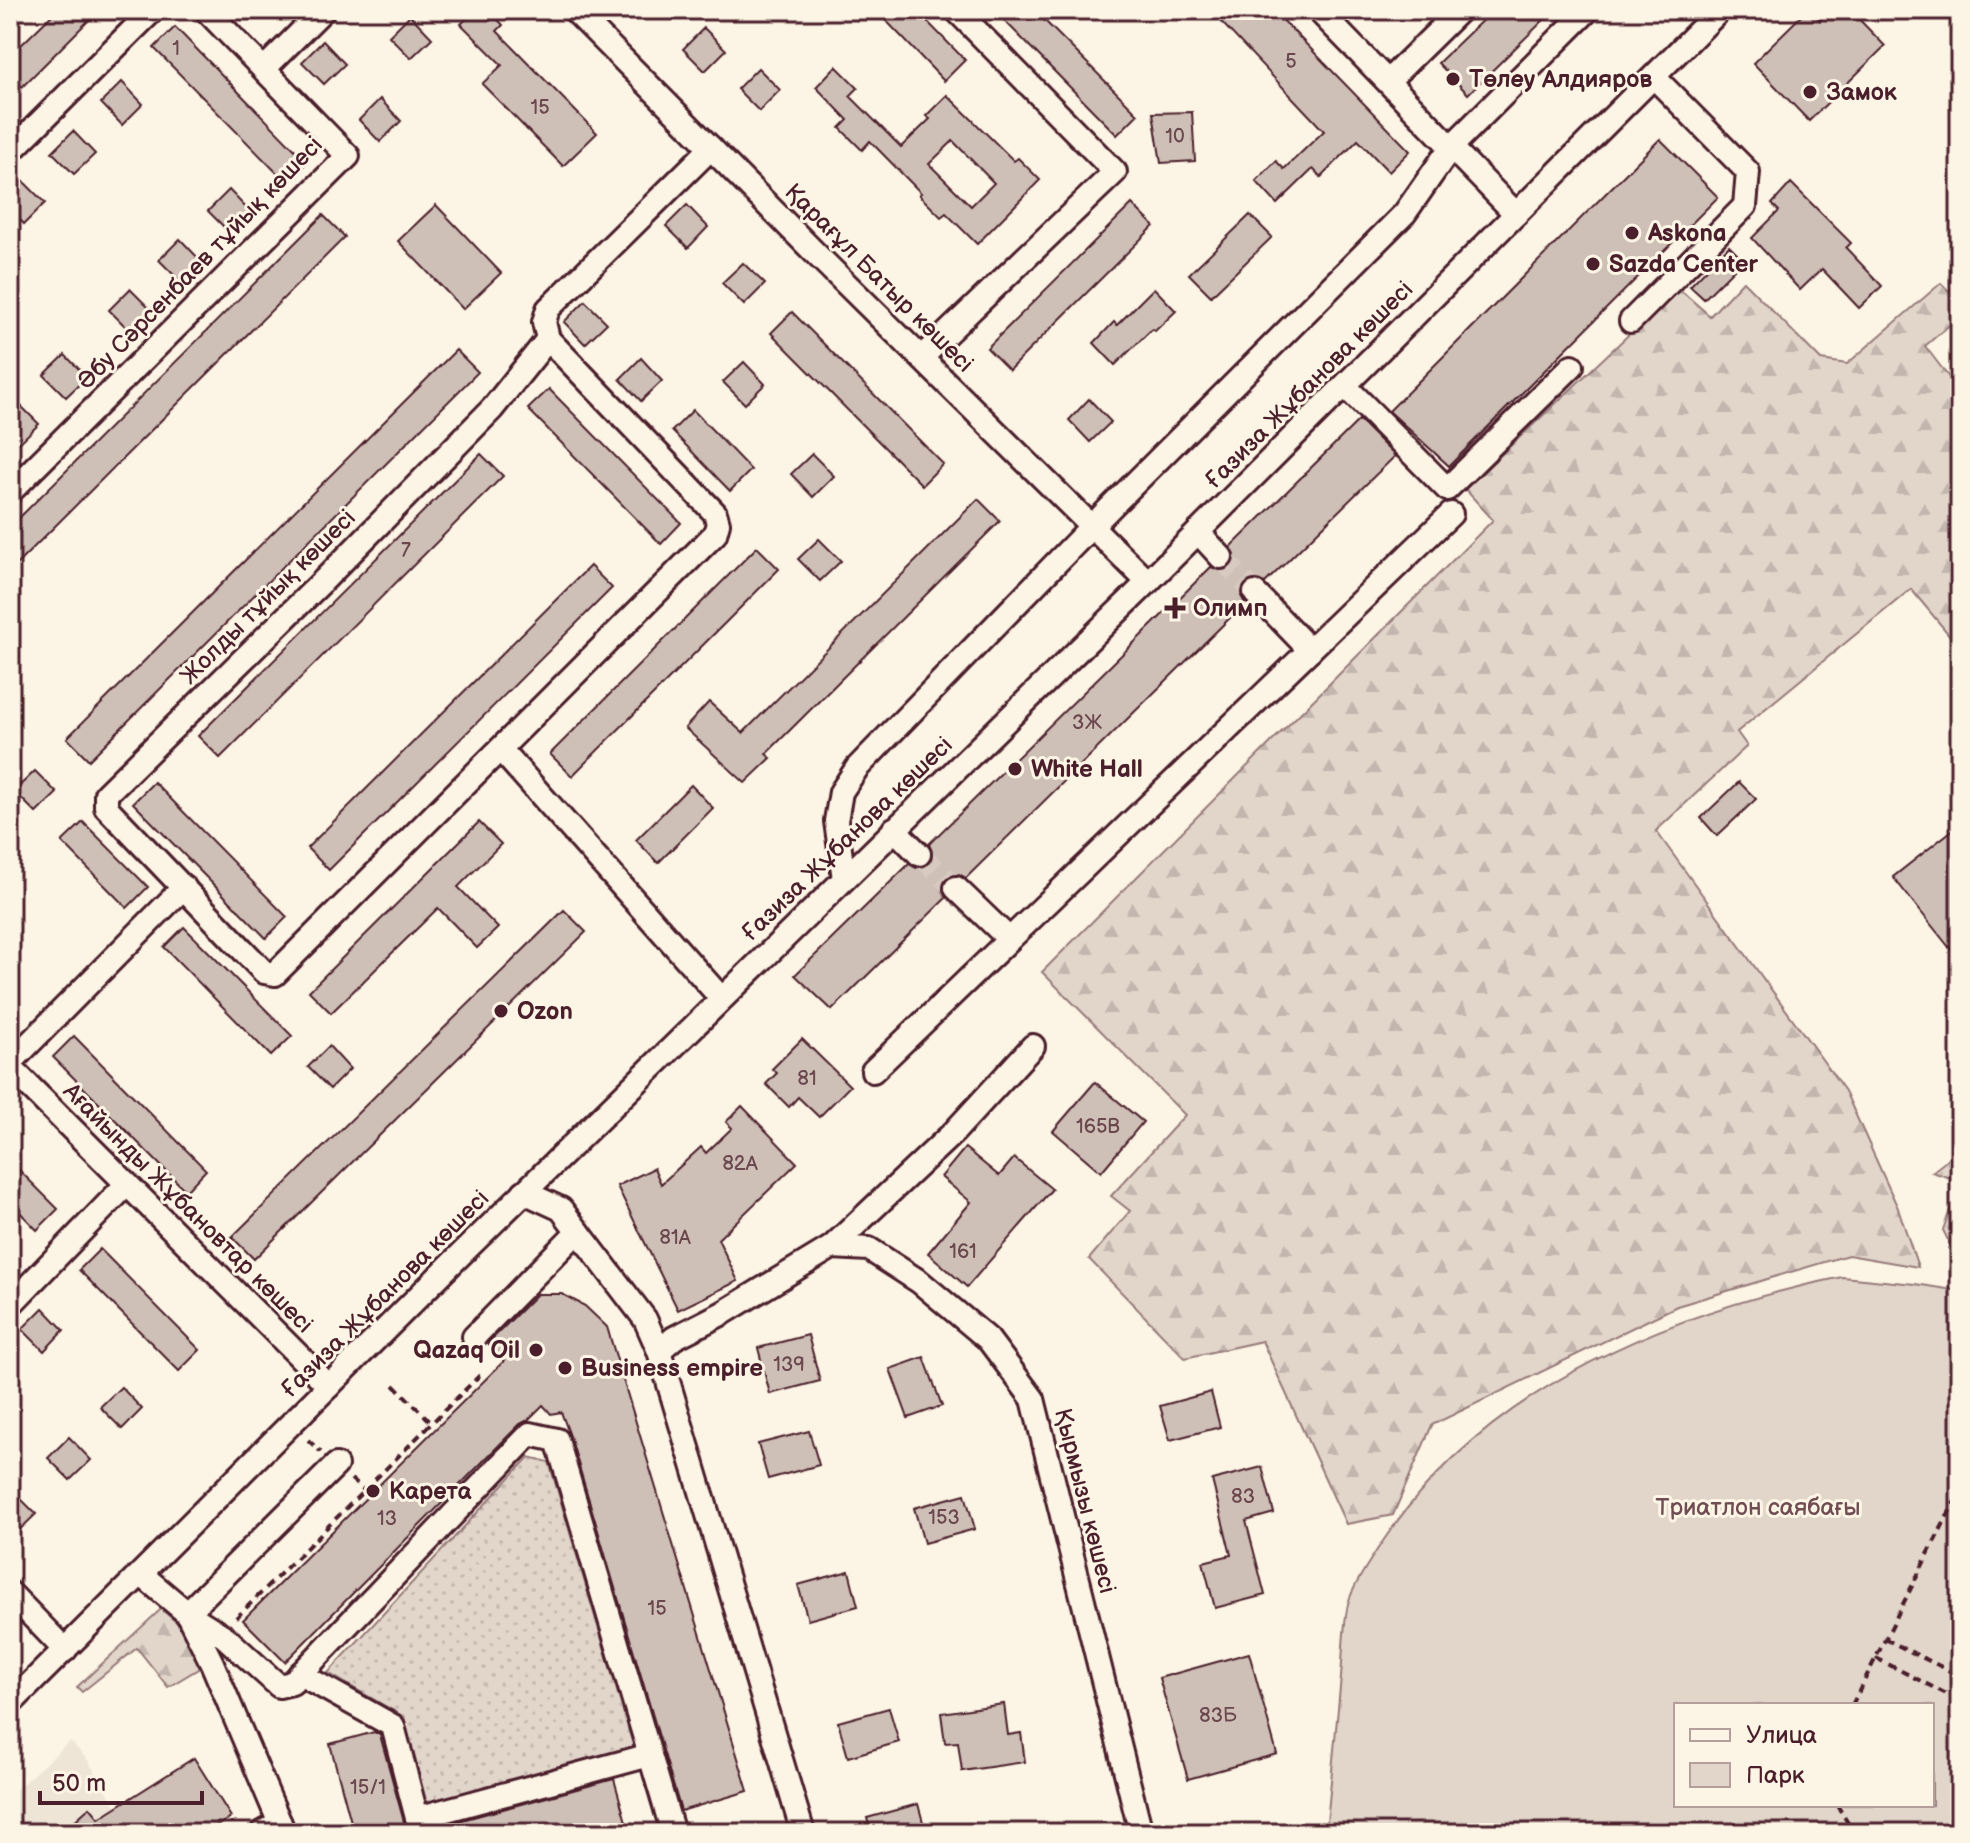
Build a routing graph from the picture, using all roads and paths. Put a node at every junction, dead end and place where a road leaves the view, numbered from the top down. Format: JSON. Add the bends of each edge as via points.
{"nodes":[{"id":1,"x":153,"y":10,"type":"edge"},
{"id":2,"x":206,"y":10,"type":"edge"},
{"id":3,"x":323,"y":10,"type":"edge"},
{"id":4,"x":574,"y":10,"type":"edge"},
{"id":5,"x":956,"y":10,"type":"edge"},
{"id":6,"x":1318,"y":10,"type":"edge"},
{"id":7,"x":1460,"y":10,"type":"edge"},
{"id":8,"x":1588,"y":10,"type":"edge"},
{"id":9,"x":1720,"y":10,"type":"edge"},
{"id":10,"x":265,"y":68,"type":"junction"},
{"id":11,"x":1654,"y":77,"type":"junction"},
{"id":12,"x":1388,"y":81,"type":"junction"},
{"id":13,"x":1451,"y":147,"type":"junction"},
{"id":14,"x":711,"y":148,"type":"junction"},
{"id":15,"x":10,"y":152,"type":"edge"},
{"id":16,"x":1516,"y":214,"type":"junction"},
{"id":17,"x":1631,"y":321,"type":"dead end"},
{"id":18,"x":548,"y":339,"type":"junction"},
{"id":19,"x":922,"y":357,"type":"junction"},
{"id":20,"x":1572,"y":366,"type":"dead end"},
{"id":21,"x":1345,"y":386,"type":"junction"},
{"id":22,"x":10,"y":492,"type":"edge"},
{"id":23,"x":1451,"y":514,"type":"dead end"},
{"id":24,"x":1092,"y":526,"type":"junction"},
{"id":25,"x":1198,"y":532,"type":"junction"},
{"id":26,"x":1221,"y":557,"type":"tunnel mouth"},
{"id":27,"x":1148,"y":582,"type":"junction"},
{"id":28,"x":1255,"y":593,"type":"tunnel mouth"},
{"id":29,"x":1310,"y":650,"type":"junction"},
{"id":30,"x":501,"y":750,"type":"junction"},
{"id":31,"x":894,"y":829,"type":"junction"},
{"id":32,"x":919,"y":854,"type":"tunnel mouth"},
{"id":33,"x":844,"y":879,"type":"junction"},
{"id":34,"x":184,"y":887,"type":"junction"},
{"id":35,"x":956,"y":888,"type":"tunnel mouth"},
{"id":36,"x":1009,"y":939,"type":"junction"},
{"id":37,"x":721,"y":998,"type":"junction"},
{"id":38,"x":1033,"y":1046,"type":"dead end"},
{"id":39,"x":10,"y":1065,"type":"edge"},
{"id":40,"x":873,"y":1071,"type":"dead end"},
{"id":41,"x":127,"y":1184,"type":"junction"},
{"id":42,"x":1960,"y":1191,"type":"edge"},
{"id":43,"x":524,"y":1192,"type":"junction"},
{"id":44,"x":1960,"y":1204,"type":"edge"},
{"id":45,"x":578,"y":1231,"type":"junction"},
{"id":46,"x":832,"y":1247,"type":"junction"},
{"id":47,"x":10,"y":1305,"type":"edge"},
{"id":48,"x":474,"y":1337,"type":"dead end"},
{"id":49,"x":659,"y":1351,"type":"junction"},
{"id":50,"x":481,"y":1374,"type":"dead end"},
{"id":51,"x":394,"y":1385,"type":"dead end"},
{"id":52,"x":329,"y":1386,"type":"junction"},
{"id":53,"x":432,"y":1423,"type":"junction"},
{"id":54,"x":336,"y":1465,"type":"dead end"},
{"id":55,"x":1960,"y":1491,"type":"edge"},
{"id":56,"x":142,"y":1575,"type":"junction"},
{"id":57,"x":10,"y":1593,"type":"edge"},
{"id":58,"x":187,"y":1613,"type":"junction"},
{"id":59,"x":220,"y":1634,"type":"junction"},
{"id":60,"x":1885,"y":1639,"type":"junction"},
{"id":61,"x":65,"y":1650,"type":"junction"},
{"id":62,"x":1876,"y":1658,"type":"junction"},
{"id":63,"x":300,"y":1674,"type":"junction"},
{"id":64,"x":1960,"y":1676,"type":"edge"},
{"id":65,"x":1960,"y":1701,"type":"edge"},
{"id":66,"x":1853,"y":1703,"type":"edge"},
{"id":67,"x":10,"y":1704,"type":"edge"},
{"id":68,"x":650,"y":1755,"type":"junction"},
{"id":69,"x":1838,"y":1807,"type":"edge"},
{"id":70,"x":275,"y":1830,"type":"edge"},
{"id":71,"x":673,"y":1833,"type":"edge"},
{"id":72,"x":803,"y":1833,"type":"edge"},
{"id":73,"x":1141,"y":1833,"type":"edge"},
{"id":74,"x":1854,"y":1833,"type":"edge"}],
"edges":[{"from":1,"to":15,"type":"street"},
{"from":2,"to":10,"type":"street","name":"Әбу Сәрсенбаев тұйық көшесі"},
{"from":3,"to":10,"type":"street"},
{"from":4,"to":14,"type":"street","name":"Қарағұл Батыр көшесі"},
{"from":5,"to":19,"type":"street","via":[[1115,172]]},
{"from":6,"to":12,"type":"street"},
{"from":7,"to":12,"type":"street"},
{"from":8,"to":13,"type":"street"},
{"from":9,"to":11,"type":"street","name":"Ғазиза Жұбанова көшесі"},
{"from":10,"to":22,"type":"street","name":"Әбу Сәрсенбаев тұйық көшесі","via":[[348,156]]},
{"from":11,"to":16,"type":"street","name":"Ғазиза Жұбанова көшесі"},
{"from":11,"to":17,"type":"street","via":[[1748,172],[1745,206]]},
{"from":12,"to":13,"type":"street"},
{"from":13,"to":16,"type":"street"},
{"from":13,"to":24,"type":"street","via":[[1405,213]]},
{"from":14,"to":18,"type":"street","name":"Жолды тұйық көшесі","via":[[548,309]]},
{"from":14,"to":19,"type":"street","name":"Қарағұл Батыр көшесі"},
{"from":16,"to":21,"type":"street","name":"Ғазиза Жұбанова көшесі"},
{"from":18,"to":30,"type":"street","name":"Жолды тұйық көшесі","via":[[715,513],[718,523],[715,534]]},
{"from":18,"to":34,"type":"street","name":"Жолды тұйық көшесі","via":[[492,409],[106,794],[106,807]]},
{"from":19,"to":24,"type":"street","name":"Қарағұл Батыр көшесі"},
{"from":20,"to":21,"type":"street","via":[[1447,489]]},
{"from":21,"to":25,"type":"street","name":"Ғазиза Жұбанова көшесі"},
{"from":23,"to":29,"type":"street"},
{"from":24,"to":27,"type":"street","name":"Қарағұл Батыр көшесі"},
{"from":24,"to":33,"type":"street","via":[[857,768],[841,792],[836,821]]},
{"from":25,"to":26,"type":"street"},
{"from":25,"to":27,"type":"street","name":"Ғазиза Жұбанова көшесі"},
{"from":27,"to":31,"type":"street","name":"Ғазиза Жұбанова көшесі"},
{"from":28,"to":29,"type":"street"},
{"from":29,"to":36,"type":"street"},
{"from":30,"to":34,"type":"street","name":"Жолды тұйық көшесі","via":[[275,974],[264,972]]},
{"from":30,"to":37,"type":"street"},
{"from":31,"to":32,"type":"street"},
{"from":31,"to":33,"type":"street","name":"Ғазиза Жұбанова көшесі"},
{"from":33,"to":37,"type":"street","name":"Ғазиза Жұбанова көшесі"},
{"from":34,"to":39,"type":"street"},
{"from":35,"to":36,"type":"street"},
{"from":36,"to":40,"type":"street"},
{"from":37,"to":43,"type":"street","name":"Ғазиза Жұбанова көшесі"},
{"from":38,"to":46,"type":"street","via":[[954,1132]]},
{"from":39,"to":41,"type":"street","name":"Ағайынды Жұбановтар көшесі"},
{"from":41,"to":47,"type":"street"},
{"from":41,"to":52,"type":"street","name":"Ағайынды Жұбановтар көшесі"},
{"from":42,"to":44,"type":"path"},
{"from":43,"to":45,"type":"street","via":[[561,1209]]},
{"from":43,"to":52,"type":"street","name":"Ғазиза Жұбанова көшесі"},
{"from":45,"to":48,"type":"street"},
{"from":45,"to":49,"type":"street","via":[[645,1319]]},
{"from":46,"to":49,"type":"street"},
{"from":46,"to":73,"type":"street","name":"Қырмызы көшесі","via":[[869,1249],[920,1282],[988,1339],[1033,1399]]},
{"from":49,"to":72,"type":"street"},
{"from":50,"to":53,"type":"path"},
{"from":51,"to":53,"type":"path"},
{"from":52,"to":56,"type":"street","name":"Ғазиза Жұбанова көшесі"},
{"from":53,"to":59,"type":"path"},
{"from":54,"to":58,"type":"street"},
{"from":55,"to":60,"type":"path"},
{"from":56,"to":58,"type":"street"},
{"from":56,"to":61,"type":"street","name":"Ғазиза Жұбанова көшесі"},
{"from":57,"to":61,"type":"street"},
{"from":58,"to":59,"type":"street"},
{"from":58,"to":70,"type":"street","via":[[212,1663]]},
{"from":59,"to":63,"type":"street","via":[[279,1686]]},
{"from":60,"to":62,"type":"path"},
{"from":60,"to":64,"type":"path"},
{"from":61,"to":67,"type":"street","name":"Ғазиза Жұбанова көшесі"},
{"from":62,"to":65,"type":"path"},
{"from":62,"to":66,"type":"path"},
{"from":63,"to":68,"type":"street","via":[[393,1726],[417,1818]]},
{"from":63,"to":68,"type":"street","via":[[530,1434],[557,1440]]},
{"from":68,"to":71,"type":"street"},
{"from":69,"to":74,"type":"path"}]}
